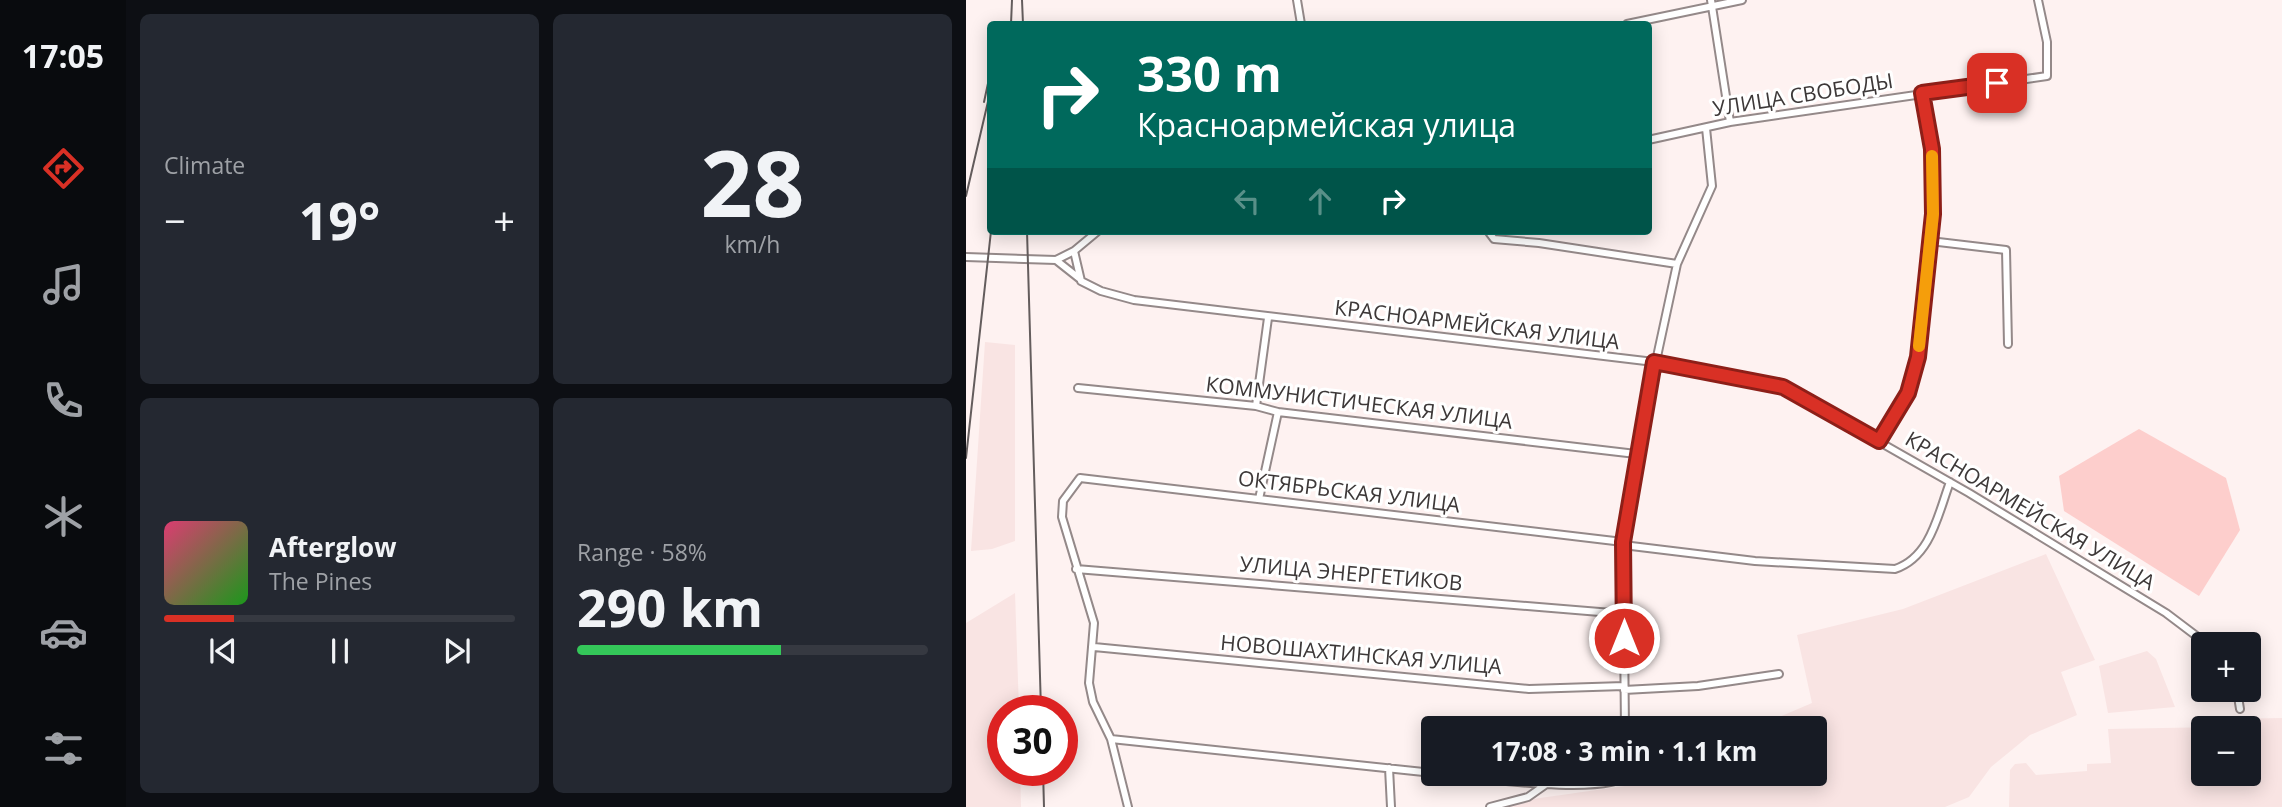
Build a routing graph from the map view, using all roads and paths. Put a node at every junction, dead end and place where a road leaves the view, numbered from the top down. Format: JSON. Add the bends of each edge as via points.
{"nodes":[{"id":1,"x":1297,"y":0,"type":"edge"},
{"id":2,"x":1742,"y":0,"type":"edge"},
{"id":3,"x":2038,"y":0,"type":"edge"},
{"id":4,"x":1711,"y":3,"type":"edge"},
{"id":5,"x":1300,"y":21,"type":"edge"},
{"id":6,"x":1639,"y":21,"type":"edge"},
{"id":7,"x":1922,"y":93,"type":"junction"},
{"id":8,"x":1730,"y":122,"type":"junction"},
{"id":9,"x":1706,"y":128,"type":"junction"},
{"id":10,"x":1652,"y":139,"type":"edge"},
{"id":11,"x":1093,"y":235,"type":"edge"},
{"id":12,"x":1491,"y":235,"type":"edge"},
{"id":13,"x":1930,"y":241,"type":"junction"},
{"id":14,"x":1074,"y":251,"type":"junction"},
{"id":15,"x":966,"y":257,"type":"edge"},
{"id":16,"x":1056,"y":260,"type":"junction"},
{"id":17,"x":1676,"y":264,"type":"junction"},
{"id":18,"x":1081,"y":281,"type":"junction"},
{"id":19,"x":1268,"y":318,"type":"junction"},
{"id":20,"x":2008,"y":344,"type":"dead end"},
{"id":21,"x":1654,"y":362,"type":"junction"},
{"id":22,"x":1078,"y":388,"type":"dead end"},
{"id":23,"x":1256,"y":406,"type":"junction"},
{"id":24,"x":1278,"y":412,"type":"junction"},
{"id":25,"x":1879,"y":441,"type":"junction"},
{"id":26,"x":1636,"y":454,"type":"junction"},
{"id":27,"x":1950,"y":482,"type":"junction"},
{"id":28,"x":1259,"y":499,"type":"junction"},
{"id":29,"x":1623,"y":543,"type":"junction"},
{"id":30,"x":1076,"y":569,"type":"junction"},
{"id":31,"x":1624,"y":614,"type":"junction"},
{"id":32,"x":2192,"y":632,"type":"edge"},
{"id":33,"x":1094,"y":647,"type":"junction"},
{"id":34,"x":1779,"y":674,"type":"dead end"},
{"id":35,"x":1624,"y":688,"type":"junction"},
{"id":36,"x":2239,"y":702,"type":"edge"},
{"id":37,"x":2240,"y":709,"type":"dead end"},
{"id":38,"x":1625,"y":716,"type":"edge"},
{"id":39,"x":1111,"y":739,"type":"junction"},
{"id":40,"x":1389,"y":768,"type":"junction"},
{"id":41,"x":1421,"y":772,"type":"edge"},
{"id":42,"x":1544,"y":786,"type":"edge"},
{"id":43,"x":1128,"y":807,"type":"edge"},
{"id":44,"x":1391,"y":807,"type":"edge"},
{"id":45,"x":1490,"y":807,"type":"edge"}],
"edges":[{"from":1,"to":5,"type":"street"},
{"from":2,"to":4,"type":"street"},
{"from":3,"to":7,"type":"street","name":"УЛИЦА СВОБОДЫ","via":[[2047,42],[2047,76]]},
{"from":4,"to":6,"type":"street"},
{"from":4,"to":8,"type":"street"},
{"from":7,"to":8,"type":"street","name":"УЛИЦА СВОБОДЫ"},
{"from":7,"to":13,"type":"street","via":[[1932,149]]},
{"from":8,"to":9,"type":"street","name":"УЛИЦА СВОБОДЫ"},
{"from":9,"to":10,"type":"street","name":"УЛИЦА СВОБОДЫ"},
{"from":9,"to":17,"type":"street","via":[[1711,193]]},
{"from":11,"to":14,"type":"street"},
{"from":12,"to":17,"type":"street"},
{"from":13,"to":20,"type":"street","via":[[2006,250]]},
{"from":13,"to":25,"type":"street","via":[[1913,377]]},
{"from":14,"to":16,"type":"street"},
{"from":14,"to":18,"type":"street"},
{"from":15,"to":16,"type":"street"},
{"from":16,"to":18,"type":"street","name":"КРАСНОАРМЕЙСКАЯ УЛИЦА"},
{"from":17,"to":21,"type":"street"},
{"from":18,"to":19,"type":"street","name":"КРАСНОАРМЕЙСКАЯ УЛИЦА","via":[[1134,300]]},
{"from":19,"to":21,"type":"street","name":"КРАСНОАРМЕЙСКАЯ УЛИЦА"},
{"from":19,"to":23,"type":"street"},
{"from":21,"to":25,"type":"street","name":"КРАСНОАРМЕЙСКАЯ УЛИЦА","via":[[1783,387]]},
{"from":21,"to":26,"type":"street"},
{"from":22,"to":23,"type":"street","name":"КОММУНИСТИЧЕСКАЯ УЛИЦА"},
{"from":23,"to":24,"type":"street","name":"КОММУНИСТИЧЕСКАЯ УЛИЦА"},
{"from":24,"to":26,"type":"street","name":"КОММУНИСТИЧЕСКАЯ УЛИЦА"},
{"from":24,"to":28,"type":"street"},
{"from":25,"to":27,"type":"street","name":"КРАСНОАРМЕЙСКАЯ УЛИЦА"},
{"from":26,"to":29,"type":"street"},
{"from":27,"to":29,"type":"street","name":"ОКТЯБРЬСКАЯ УЛИЦА","via":[[1926,544],[1913,561],[1895,569],[1755,561]]},
{"from":27,"to":32,"type":"street","name":"КРАСНОАРМЕЙСКАЯ УЛИЦА"},
{"from":28,"to":29,"type":"street","name":"ОКТЯБРЬСКАЯ УЛИЦА"},
{"from":28,"to":30,"type":"street","name":"ОКТЯБРЬСКАЯ УЛИЦА","via":[[1080,478],[1063,501],[1062,517]]},
{"from":29,"to":31,"type":"street"},
{"from":30,"to":31,"type":"street","name":"УЛИЦА ЭНЕРГЕТИКОВ"},
{"from":30,"to":33,"type":"street","via":[[1094,622]]},
{"from":31,"to":35,"type":"street"},
{"from":33,"to":35,"type":"street","name":"НОВОШАХТИНСКАЯ УЛИЦА","via":[[1530,689]]},
{"from":33,"to":39,"type":"street","via":[[1089,683]]},
{"from":34,"to":35,"type":"street","name":"НОВОШАХТИНСКАЯ УЛИЦА","via":[[1698,686]]},
{"from":35,"to":38,"type":"street"},
{"from":36,"to":37,"type":"street"},
{"from":39,"to":40,"type":"street"},
{"from":39,"to":43,"type":"street"},
{"from":40,"to":41,"type":"street"},
{"from":40,"to":44,"type":"street"},
{"from":42,"to":45,"type":"street","via":[[1528,797]]}]}
